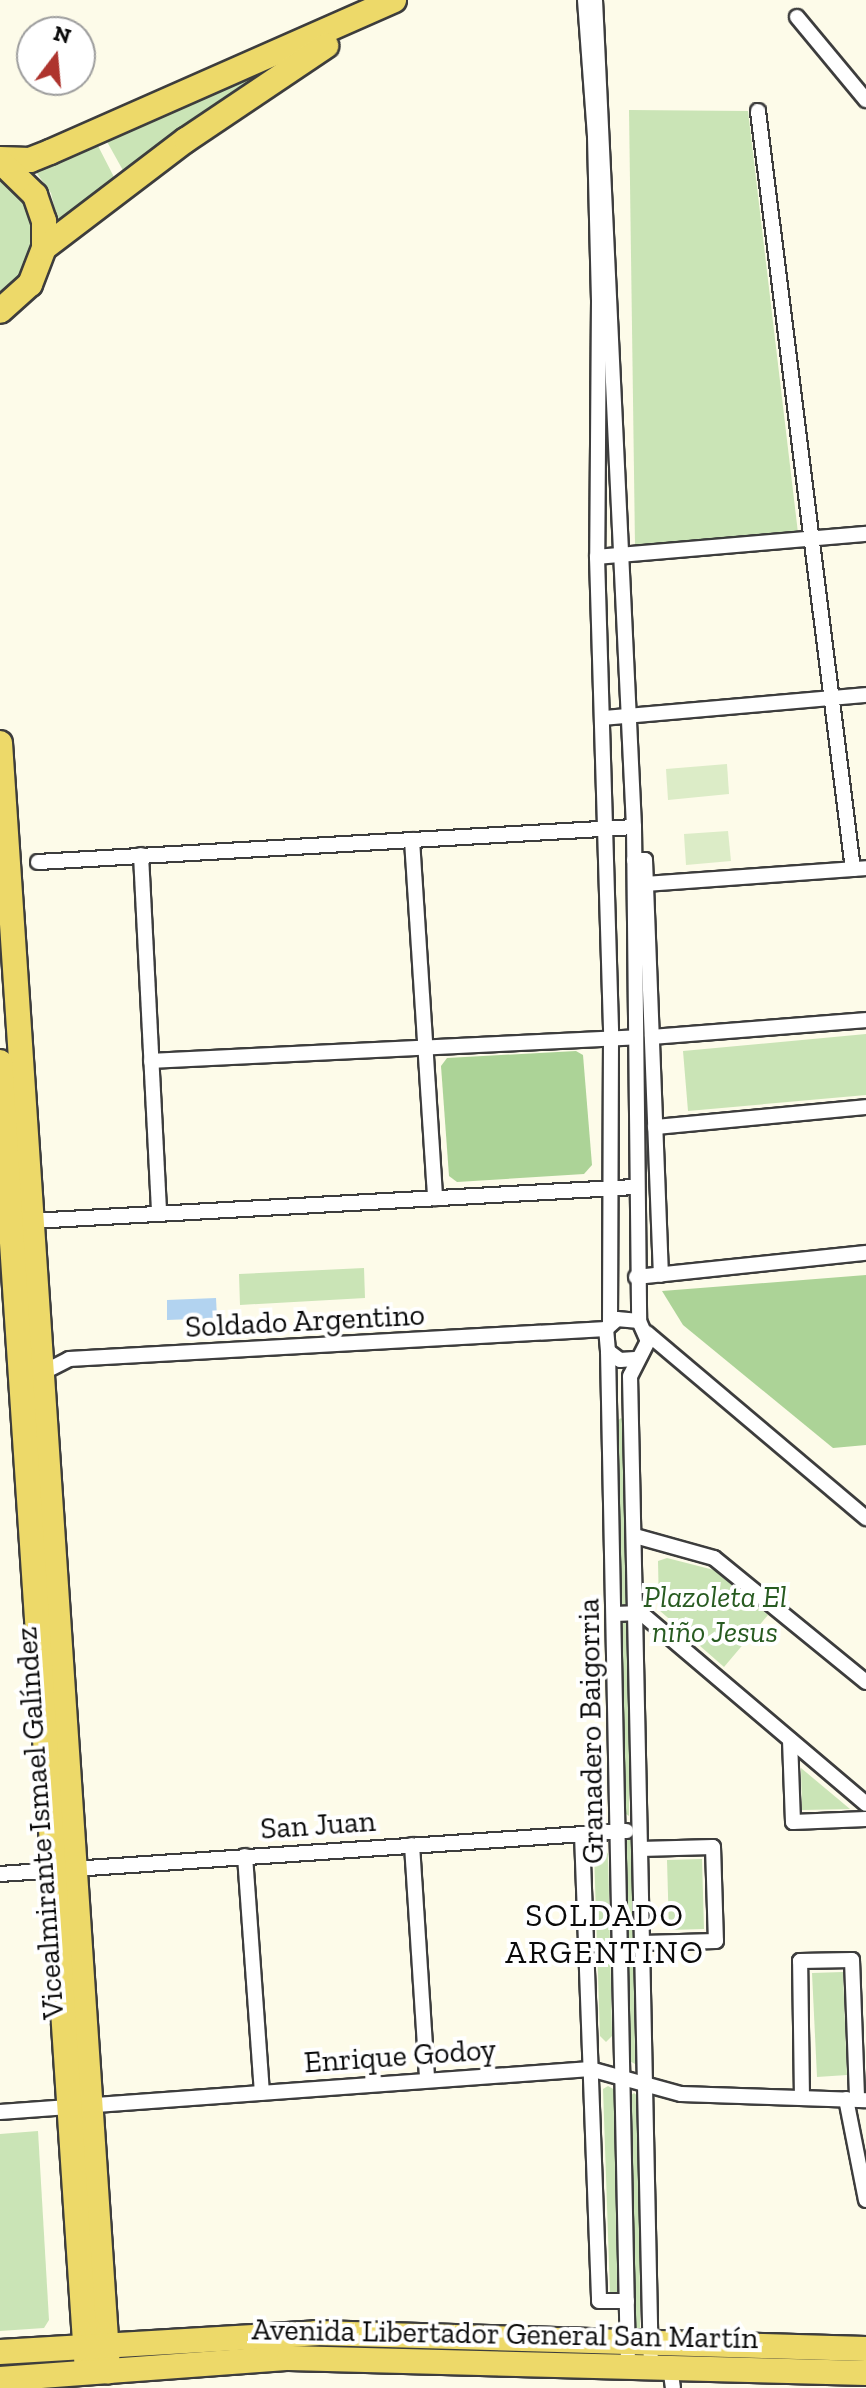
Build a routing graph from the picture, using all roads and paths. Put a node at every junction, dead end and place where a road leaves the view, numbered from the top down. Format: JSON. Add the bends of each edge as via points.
{"nodes":[{"id":1,"x":585,"y":0,"type":"edge"},
{"id":2,"x":595,"y":0,"type":"edge"},
{"id":3,"x":391,"y":2,"type":"edge"},
{"id":4,"x":797,"y":17,"type":"dead end"},
{"id":5,"x":866,"y":100,"type":"edge"},
{"id":6,"x":758,"y":111,"type":"dead end"},
{"id":7,"x":0,"y":160,"type":"edge"},
{"id":8,"x":44,"y":248,"type":"junction"},
{"id":9,"x":1,"y":311,"type":"edge"},
{"id":10,"x":866,"y":534,"type":"edge"},
{"id":11,"x":811,"y":539,"type":"junction"},
{"id":12,"x":623,"y":555,"type":"junction"},
{"id":13,"x":597,"y":557,"type":"junction"},
{"id":14,"x":866,"y":695,"type":"edge"},
{"id":15,"x":831,"y":698,"type":"junction"},
{"id":16,"x":629,"y":716,"type":"junction"},
{"id":17,"x":603,"y":718,"type":"junction"},
{"id":18,"x":0,"y":743,"type":"edge"},
{"id":19,"x":634,"y":827,"type":"junction"},
{"id":20,"x":606,"y":830,"type":"junction"},
{"id":21,"x":412,"y":840,"type":"junction"},
{"id":22,"x":141,"y":855,"type":"junction"},
{"id":23,"x":634,"y":860,"type":"junction"},
{"id":24,"x":38,"y":862,"type":"dead end"},
{"id":25,"x":859,"y":869,"type":"edge"},
{"id":26,"x":645,"y":884,"type":"junction"},
{"id":27,"x":866,"y":1020,"type":"edge"},
{"id":28,"x":635,"y":1037,"type":"junction"},
{"id":29,"x":652,"y":1037,"type":"junction"},
{"id":30,"x":611,"y":1038,"type":"junction"},
{"id":31,"x":425,"y":1047,"type":"junction"},
{"id":32,"x":151,"y":1061,"type":"junction"},
{"id":33,"x":0,"y":1062,"type":"edge"},
{"id":34,"x":654,"y":1090,"type":"junction"},
{"id":35,"x":635,"y":1091,"type":"junction"},
{"id":36,"x":611,"y":1092,"type":"junction"},
{"id":37,"x":866,"y":1107,"type":"edge"},
{"id":38,"x":655,"y":1127,"type":"junction"},
{"id":39,"x":635,"y":1187,"type":"junction"},
{"id":40,"x":610,"y":1188,"type":"junction"},
{"id":41,"x":435,"y":1198,"type":"junction"},
{"id":42,"x":159,"y":1213,"type":"junction"},
{"id":43,"x":32,"y":1221,"type":"junction"},
{"id":44,"x":866,"y":1253,"type":"edge"},
{"id":45,"x":661,"y":1275,"type":"junction"},
{"id":46,"x":636,"y":1277,"type":"junction"},
{"id":47,"x":17,"y":1284,"type":"edge"},
{"id":48,"x":608,"y":1327,"type":"junction"},
{"id":49,"x":643,"y":1327,"type":"junction"},
{"id":50,"x":608,"y":1351,"type":"junction"},
{"id":51,"x":635,"y":1359,"type":"junction"},
{"id":52,"x":42,"y":1372,"type":"junction"},
{"id":53,"x":22,"y":1397,"type":"junction"},
{"id":54,"x":866,"y":1518,"type":"edge"},
{"id":55,"x":635,"y":1536,"type":"junction"},
{"id":56,"x":635,"y":1613,"type":"junction"},
{"id":57,"x":614,"y":1614,"type":"junction"},
{"id":58,"x":866,"y":1682,"type":"edge"},
{"id":59,"x":790,"y":1740,"type":"junction"},
{"id":60,"x":866,"y":1804,"type":"edge"},
{"id":61,"x":866,"y":1819,"type":"edge"},
{"id":62,"x":640,"y":1830,"type":"junction"},
{"id":63,"x":618,"y":1831,"type":"junction"},
{"id":64,"x":582,"y":1834,"type":"junction"},
{"id":65,"x":412,"y":1845,"type":"junction"},
{"id":66,"x":640,"y":1849,"type":"junction"},
{"id":67,"x":245,"y":1856,"type":"junction"},
{"id":68,"x":64,"y":1869,"type":"junction"},
{"id":69,"x":0,"y":1874,"type":"edge"},
{"id":70,"x":642,"y":1943,"type":"junction"},
{"id":71,"x":590,"y":2069,"type":"junction"},
{"id":72,"x":623,"y":2078,"type":"junction"},
{"id":73,"x":427,"y":2080,"type":"junction"},
{"id":74,"x":645,"y":2084,"type":"junction"},
{"id":75,"x":262,"y":2092,"type":"junction"},
{"id":76,"x":802,"y":2098,"type":"junction"},
{"id":77,"x":856,"y":2099,"type":"edge"},
{"id":78,"x":80,"y":2106,"type":"junction"},
{"id":79,"x":0,"y":2112,"type":"edge"},
{"id":80,"x":866,"y":2200,"type":"edge"},
{"id":81,"x":627,"y":2301,"type":"junction"},
{"id":82,"x":639,"y":2342,"type":"junction"},
{"id":83,"x":96,"y":2346,"type":"junction"},
{"id":84,"x":866,"y":2349,"type":"edge"},
{"id":85,"x":0,"y":2352,"type":"edge"},
{"id":86,"x":98,"y":2372,"type":"junction"},
{"id":87,"x":656,"y":2372,"type":"edge"},
{"id":88,"x":866,"y":2373,"type":"edge"},
{"id":89,"x":0,"y":2379,"type":"edge"}],
"edges":[{"from":1,"to":13,"type":"street","name":"Granadero Baigorria","via":[[596,166]]},
{"from":2,"to":12,"type":"street"},
{"from":3,"to":7,"type":"main road","via":[[50,152],[30,160]]},
{"from":3,"to":8,"type":"main road","via":[[186,140]]},
{"from":4,"to":5,"type":"street"},
{"from":6,"to":11,"type":"street"},
{"from":7,"to":8,"type":"main road","via":[[35,195],[44,221]]},
{"from":8,"to":9,"type":"main road","via":[[30,284]]},
{"from":10,"to":11,"type":"street"},
{"from":11,"to":12,"type":"street"},
{"from":11,"to":15,"type":"street"},
{"from":12,"to":13,"type":"street"},
{"from":12,"to":16,"type":"street"},
{"from":13,"to":17,"type":"street","name":"Granadero Baigorria"},
{"from":14,"to":15,"type":"street"},
{"from":15,"to":16,"type":"street"},
{"from":15,"to":25,"type":"street"},
{"from":16,"to":17,"type":"street"},
{"from":16,"to":19,"type":"street"},
{"from":17,"to":20,"type":"street","name":"Granadero Baigorria"},
{"from":18,"to":43,"type":"main road","name":"Vicealmirante Ismael Galíndez"},
{"from":19,"to":20,"type":"street"},
{"from":19,"to":23,"type":"street"},
{"from":20,"to":21,"type":"street"},
{"from":20,"to":30,"type":"street","name":"Granadero Baigorria"},
{"from":21,"to":22,"type":"street"},
{"from":21,"to":31,"type":"street"},
{"from":22,"to":24,"type":"street"},
{"from":22,"to":32,"type":"street"},
{"from":23,"to":26,"type":"street","via":[[645,860]]},
{"from":23,"to":28,"type":"street"},
{"from":25,"to":26,"type":"street"},
{"from":26,"to":29,"type":"street"},
{"from":27,"to":29,"type":"street"},
{"from":28,"to":30,"type":"street"},
{"from":28,"to":35,"type":"street"},
{"from":29,"to":34,"type":"street"},
{"from":30,"to":31,"type":"street"},
{"from":30,"to":36,"type":"street","name":"Granadero Baigorria"},
{"from":31,"to":32,"type":"street"},
{"from":31,"to":41,"type":"street"},
{"from":32,"to":42,"type":"street"},
{"from":33,"to":47,"type":"main road","name":"Vicealmirante Ismael Galíndez"},
{"from":34,"to":35,"type":"street"},
{"from":34,"to":38,"type":"street"},
{"from":35,"to":36,"type":"street"},
{"from":35,"to":39,"type":"street"},
{"from":36,"to":40,"type":"street","name":"Granadero Baigorria"},
{"from":37,"to":38,"type":"street"},
{"from":38,"to":45,"type":"street"},
{"from":39,"to":40,"type":"street"},
{"from":39,"to":46,"type":"street"},
{"from":40,"to":41,"type":"street"},
{"from":40,"to":48,"type":"street","name":"Granadero Baigorria"},
{"from":41,"to":42,"type":"street"},
{"from":42,"to":43,"type":"street"},
{"from":43,"to":47,"type":"main road","name":"Vicealmirante Ismael Galíndez"},
{"from":44,"to":45,"type":"street"},
{"from":45,"to":46,"type":"street"},
{"from":46,"to":49,"type":"street"},
{"from":47,"to":52,"type":"main road","name":"Vicealmirante Ismael Galíndez"},
{"from":47,"to":53,"type":"main road","name":"Vicealmirante Ismael Galíndez"},
{"from":48,"to":49,"type":"street","via":[[624,1317]]},
{"from":48,"to":50,"type":"street","name":"Granadero Baigorria"},
{"from":48,"to":52,"type":"street","name":"Soldado Argentino","via":[[69,1359]]},
{"from":49,"to":51,"type":"street","name":"Granadero Baigorria","via":[[646,1348]]},
{"from":49,"to":54,"type":"street"},
{"from":50,"to":51,"type":"street","via":[[620,1360]]},
{"from":50,"to":57,"type":"street","name":"Granadero Baigorria"},
{"from":51,"to":55,"type":"street","name":"Granadero Baigorria","via":[[630,1376]]},
{"from":52,"to":53,"type":"street"},
{"from":52,"to":68,"type":"main road","name":"Vicealmirante Ismael Galíndez"},
{"from":53,"to":68,"type":"main road","name":"Vicealmirante Ismael Galíndez"},
{"from":55,"to":56,"type":"street","name":"Granadero Baigorria"},
{"from":55,"to":58,"type":"street","via":[[723,1563]]},
{"from":56,"to":57,"type":"street"},
{"from":56,"to":59,"type":"street"},
{"from":56,"to":62,"type":"street","name":"Granadero Baigorria"},
{"from":57,"to":63,"type":"street","name":"Granadero Baigorria"},
{"from":59,"to":60,"type":"street"},
{"from":59,"to":61,"type":"street","via":[[793,1822]]},
{"from":62,"to":63,"type":"street","name":"San Juan"},
{"from":62,"to":66,"type":"street","name":"Granadero Baigorria"},
{"from":63,"to":64,"type":"street","name":"San Juan"},
{"from":63,"to":72,"type":"street","name":"Granadero Baigorria"},
{"from":64,"to":65,"type":"street","name":"San Juan"},
{"from":64,"to":71,"type":"street","name":"Granadero Baigorria"},
{"from":65,"to":67,"type":"street","name":"San Juan"},
{"from":65,"to":73,"type":"street"},
{"from":66,"to":70,"type":"street","name":"Granadero Baigorria"},
{"from":66,"to":70,"type":"street","name":"Granadero Baigorria","via":[[713,1847],[716,1941]]},
{"from":67,"to":68,"type":"street","name":"San Juan"},
{"from":67,"to":75,"type":"street"},
{"from":68,"to":69,"type":"street","name":"San Juan"},
{"from":68,"to":78,"type":"main road","name":"Vicealmirante Ismael Galíndez"},
{"from":70,"to":74,"type":"street","name":"Granadero Baigorria"},
{"from":71,"to":72,"type":"street","name":"Enrique Godoy"},
{"from":71,"to":73,"type":"street","name":"Enrique Godoy"},
{"from":71,"to":81,"type":"street","name":"Granadero Baigorria","via":[[599,2301]]},
{"from":72,"to":74,"type":"street","name":"Enrique Godoy"},
{"from":72,"to":81,"type":"street","name":"Granadero Baigorria"},
{"from":73,"to":75,"type":"street","name":"Enrique Godoy"},
{"from":74,"to":76,"type":"street","name":"Enrique Godoy","via":[[681,2094]]},
{"from":74,"to":82,"type":"street","name":"Granadero Baigorria"},
{"from":75,"to":78,"type":"street","name":"Enrique Godoy"},
{"from":76,"to":77,"type":"street","name":"Enrique Godoy"},
{"from":76,"to":77,"type":"street","via":[[800,1961],[852,1960]]},
{"from":77,"to":80,"type":"street"},
{"from":78,"to":79,"type":"street","name":"Enrique Godoy"},
{"from":78,"to":83,"type":"main road","name":"Vicealmirante Ismael Galíndez"},
{"from":81,"to":82,"type":"street","name":"Granadero Baigorria"},
{"from":82,"to":83,"type":"main road","name":"Avenida Libertador General San Martín","via":[[316,2333]]},
{"from":82,"to":84,"type":"main road","name":"Avenida Libertador General San Martín"},
{"from":82,"to":87,"type":"street","name":"Granadero Baigorria"},
{"from":82,"to":87,"type":"street","name":"Granadero Baigorria"},
{"from":83,"to":85,"type":"main road","name":"Avenida Libertador General San Martín"},
{"from":83,"to":86,"type":"main road","name":"Vicealmirante Ismael Galíndez"},
{"from":86,"to":87,"type":"main road","name":"Avenida Libertador General San Martín","via":[[289,2358]]},
{"from":86,"to":89,"type":"main road","name":"Avenida Libertador General San Martín"},
{"from":87,"to":88,"type":"main road","name":"Avenida Libertador General San Martín"}]}
